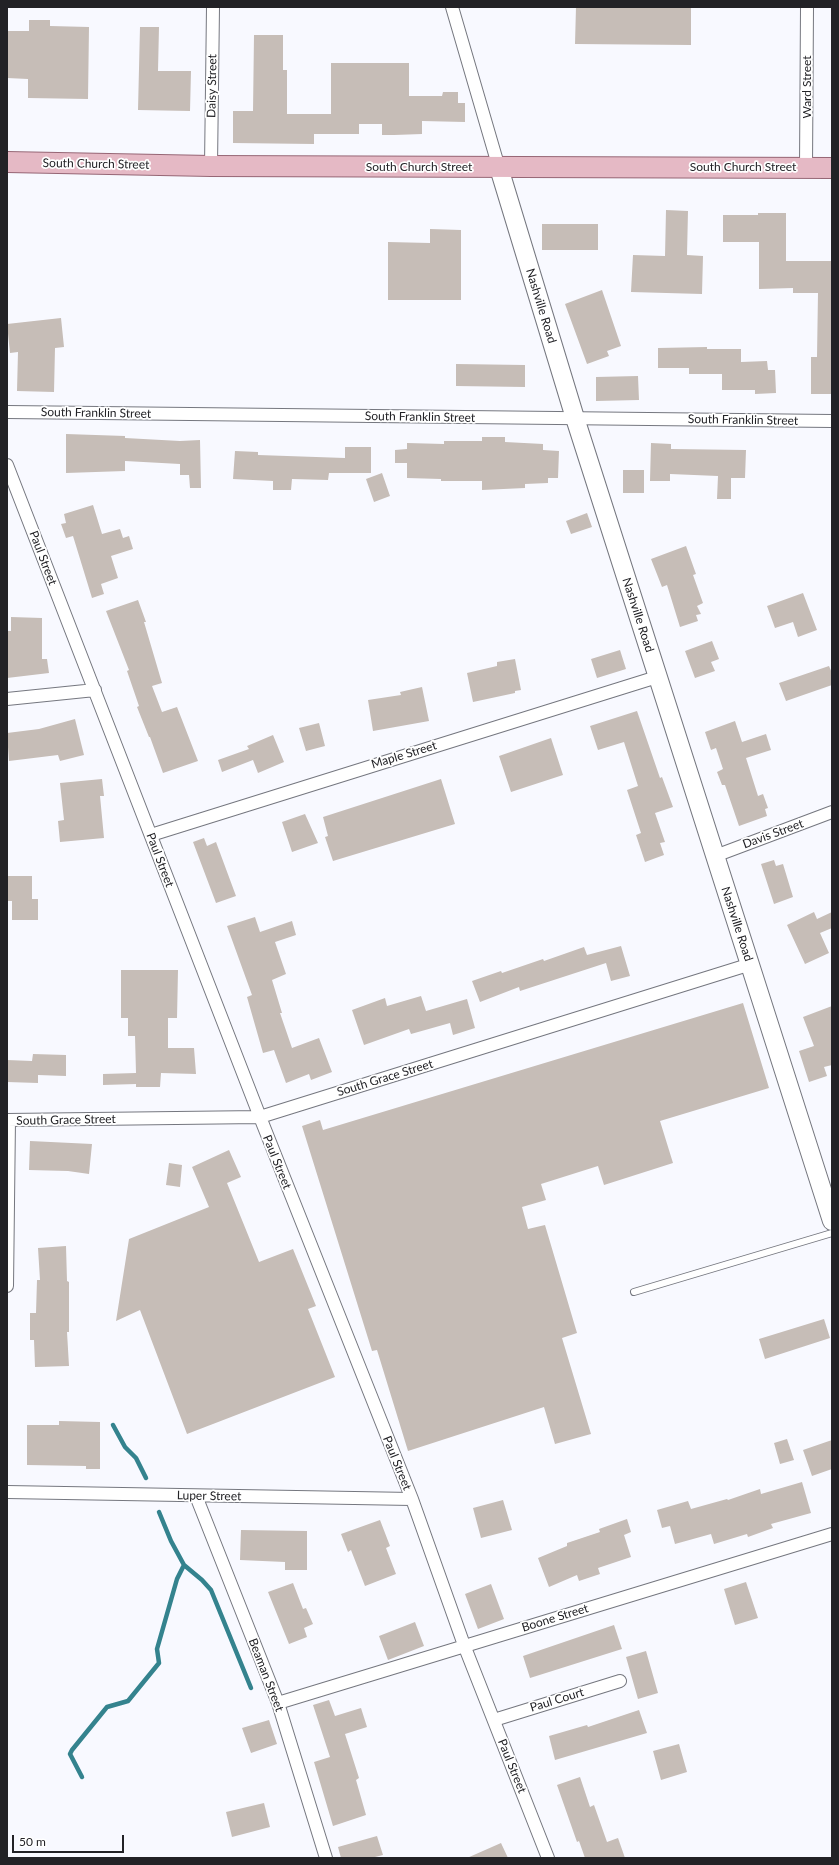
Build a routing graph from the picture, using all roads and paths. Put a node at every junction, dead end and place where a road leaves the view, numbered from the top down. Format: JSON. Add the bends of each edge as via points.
{"nodes":[{"id":1,"x":213,"y":7,"type":"edge"},
{"id":2,"x":452,"y":7,"type":"edge"},
{"id":3,"x":807,"y":7,"type":"edge"},
{"id":4,"x":7,"y":162,"type":"edge"},
{"id":5,"x":211,"y":166,"type":"junction"},
{"id":6,"x":806,"y":167,"type":"junction"},
{"id":7,"x":499,"y":168,"type":"junction"},
{"id":8,"x":832,"y":168,"type":"edge"},
{"id":9,"x":7,"y":412,"type":"edge"},
{"id":10,"x":575,"y":418,"type":"junction"},
{"id":11,"x":832,"y":421,"type":"edge"},
{"id":12,"x":7,"y":465,"type":"edge"},
{"id":13,"x":658,"y":677,"type":"junction"},
{"id":14,"x":95,"y":690,"type":"junction"},
{"id":15,"x":7,"y":699,"type":"edge"},
{"id":16,"x":832,"y":812,"type":"edge"},
{"id":17,"x":151,"y":835,"type":"junction"},
{"id":18,"x":715,"y":856,"type":"junction"},
{"id":19,"x":751,"y":964,"type":"junction"},
{"id":20,"x":260,"y":1117,"type":"junction"},
{"id":21,"x":8,"y":1120,"type":"edge"},
{"id":22,"x":832,"y":1221,"type":"edge"},
{"id":23,"x":832,"y":1233,"type":"edge"},
{"id":24,"x":7,"y":1286,"type":"edge"},
{"id":25,"x":634,"y":1292,"type":"dead end"},
{"id":26,"x":7,"y":1492,"type":"edge"},
{"id":27,"x":196,"y":1496,"type":"junction"},
{"id":28,"x":412,"y":1499,"type":"junction"},
{"id":29,"x":832,"y":1534,"type":"edge"},
{"id":30,"x":464,"y":1645,"type":"junction"},
{"id":31,"x":620,"y":1681,"type":"dead end"},
{"id":32,"x":278,"y":1703,"type":"junction"},
{"id":33,"x":494,"y":1720,"type":"junction"},
{"id":34,"x":326,"y":1858,"type":"edge"},
{"id":35,"x":548,"y":1858,"type":"edge"}],
"edges":[{"from":1,"to":5,"type":"street","name":"Daisy Street"},
{"from":2,"to":7,"type":"street","name":"Nashville Road"},
{"from":3,"to":6,"type":"street","name":"Ward Street"},
{"from":4,"to":5,"type":"main road","name":"South Church Street"},
{"from":5,"to":7,"type":"main road","name":"South Church Street"},
{"from":6,"to":7,"type":"main road","name":"South Church Street"},
{"from":6,"to":8,"type":"main road","name":"South Church Street"},
{"from":7,"to":10,"type":"main road","name":"Nashville Road"},
{"from":9,"to":10,"type":"street","name":"South Franklin Street"},
{"from":10,"to":11,"type":"street","name":"South Franklin Street"},
{"from":10,"to":13,"type":"main road","name":"Nashville Road"},
{"from":12,"to":14,"type":"street","name":"Paul Street"},
{"from":13,"to":17,"type":"street","name":"Maple Street"},
{"from":13,"to":18,"type":"main road","name":"Nashville Road"},
{"from":14,"to":15,"type":"street"},
{"from":14,"to":17,"type":"street","name":"Paul Street"},
{"from":16,"to":18,"type":"street","name":"Davis Street"},
{"from":17,"to":20,"type":"street","name":"Paul Street"},
{"from":18,"to":19,"type":"main road","name":"Nashville Road"},
{"from":19,"to":20,"type":"street","name":"South Grace Street"},
{"from":19,"to":22,"type":"main road","name":"Nashville Road"},
{"from":20,"to":21,"type":"street","name":"South Grace Street"},
{"from":20,"to":28,"type":"street","name":"Paul Street"},
{"from":21,"to":24,"type":"street"},
{"from":23,"to":25,"type":"lane"},
{"from":26,"to":27,"type":"street","name":"Luper Street"},
{"from":27,"to":28,"type":"street","name":"Luper Street"},
{"from":27,"to":32,"type":"street","name":"Beaman Street"},
{"from":28,"to":30,"type":"street","name":"Paul Street"},
{"from":29,"to":30,"type":"street","name":"Boone Street"},
{"from":30,"to":32,"type":"street","name":"Boone Street"},
{"from":30,"to":33,"type":"street","name":"Paul Street"},
{"from":31,"to":33,"type":"street","name":"Paul Court"},
{"from":32,"to":34,"type":"street","name":"Beaman Street"},
{"from":33,"to":35,"type":"street","name":"Paul Street"}]}
